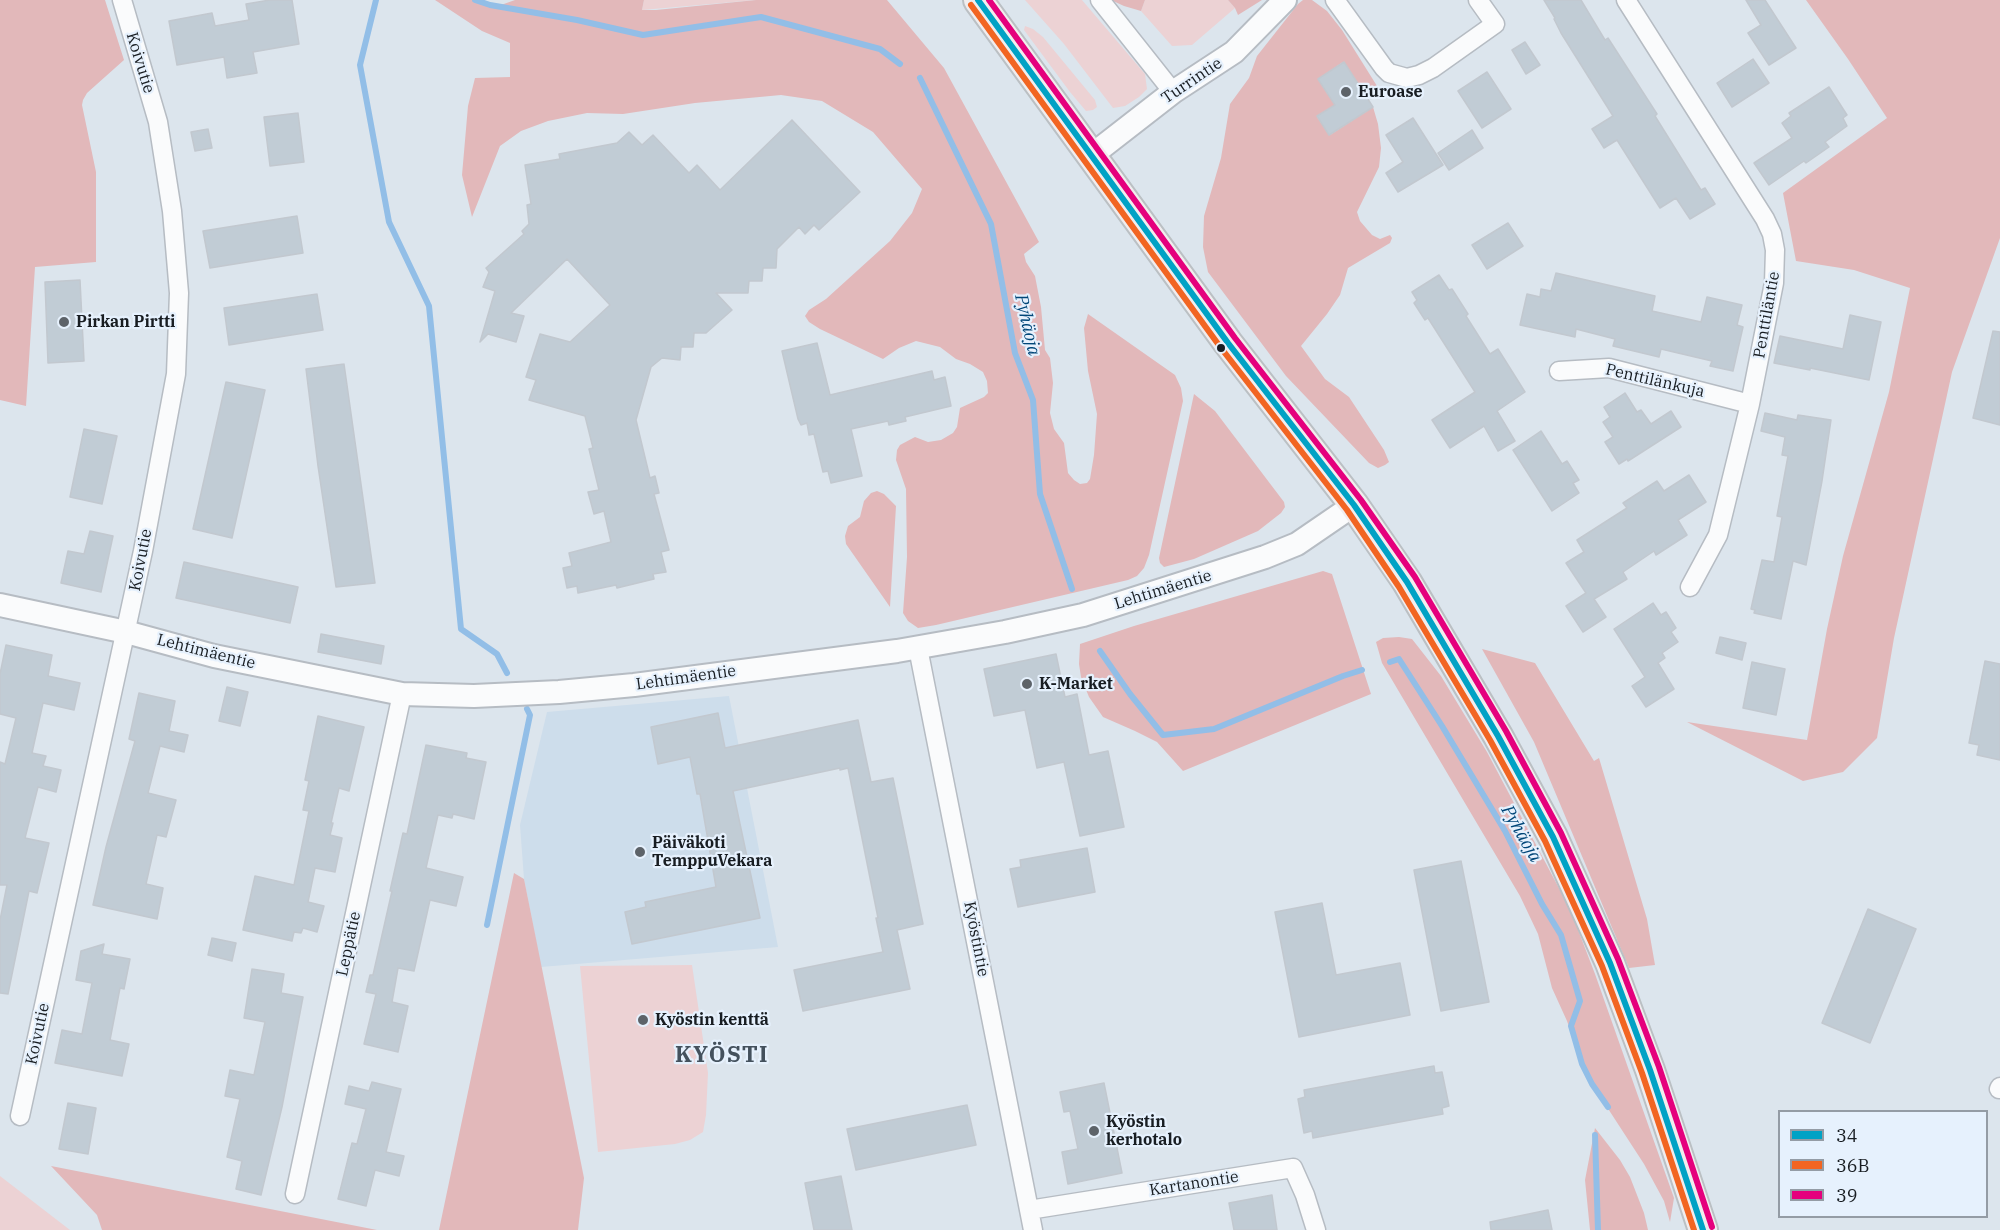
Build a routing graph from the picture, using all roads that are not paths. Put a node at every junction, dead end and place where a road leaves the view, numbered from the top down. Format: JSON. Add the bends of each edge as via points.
{"nodes":[{"id":1,"x":122,"y":0,"type":"edge"},
{"id":2,"x":978,"y":0,"type":"edge"},
{"id":3,"x":1101,"y":0,"type":"edge"},
{"id":4,"x":1285,"y":0,"type":"edge"},
{"id":5,"x":1335,"y":0,"type":"edge"},
{"id":6,"x":1478,"y":0,"type":"edge"},
{"id":7,"x":1626,"y":0,"type":"edge"},
{"id":8,"x":1173,"y":92,"type":"junction"},
{"id":9,"x":1092,"y":156,"type":"junction"},
{"id":10,"x":1559,"y":371,"type":"dead end"},
{"id":11,"x":1750,"y":404,"type":"junction"},
{"id":12,"x":1354,"y":505,"type":"junction"},
{"id":13,"x":1690,"y":587,"type":"dead end"},
{"id":14,"x":0,"y":605,"type":"edge"},
{"id":15,"x":126,"y":632,"type":"junction"},
{"id":16,"x":918,"y":648,"type":"junction"},
{"id":17,"x":402,"y":694,"type":"junction"},
{"id":18,"x":20,"y":1116,"type":"dead end"},
{"id":19,"x":295,"y":1194,"type":"dead end"},
{"id":20,"x":1029,"y":1210,"type":"junction"},
{"id":21,"x":1033,"y":1230,"type":"edge"},
{"id":22,"x":1316,"y":1230,"type":"edge"},
{"id":23,"x":1703,"y":1230,"type":"edge"}],
"edges":[{"from":1,"to":15,"type":"street","name":"Koivutie","via":[[158,122],[172,211],[179,293],[176,374]]},
{"from":2,"to":9,"type":"main road"},
{"from":3,"to":8,"type":"street"},
{"from":4,"to":8,"type":"street","name":"Turrintie","via":[[1234,52]]},
{"from":5,"to":6,"type":"street","via":[[1384,68],[1407,78],[1433,68],[1495,24]]},
{"from":7,"to":11,"type":"street","name":"Penttiläntie","via":[[1772,234],[1774,283]]},
{"from":8,"to":9,"type":"street","name":"Turrintie"},
{"from":9,"to":12,"type":"main road","via":[[1228,343]]},
{"from":10,"to":11,"type":"street","name":"Penttilänkuja","via":[[1609,368]]},
{"from":11,"to":13,"type":"street","name":"Penttiläntie","via":[[1718,535]]},
{"from":12,"to":16,"type":"street","name":"Lehtimäentie","via":[[1297,544],[1235,568],[1083,615]]},
{"from":12,"to":23,"type":"main road","via":[[1407,582],[1558,847],[1628,1010]]},
{"from":14,"to":15,"type":"street","name":"Lehtimäentie"},
{"from":15,"to":17,"type":"street","name":"Lehtimäentie","via":[[214,656]]},
{"from":15,"to":18,"type":"street","name":"Koivutie"},
{"from":16,"to":17,"type":"street","name":"Lehtimäentie","via":[[583,690],[474,696]]},
{"from":16,"to":20,"type":"street","name":"Kyöstintie"},
{"from":17,"to":19,"type":"street","name":"Leppätie"},
{"from":20,"to":21,"type":"street","name":"Kyöstintie"},
{"from":20,"to":22,"type":"street","name":"Kartanontie","via":[[1293,1168]]}]}
